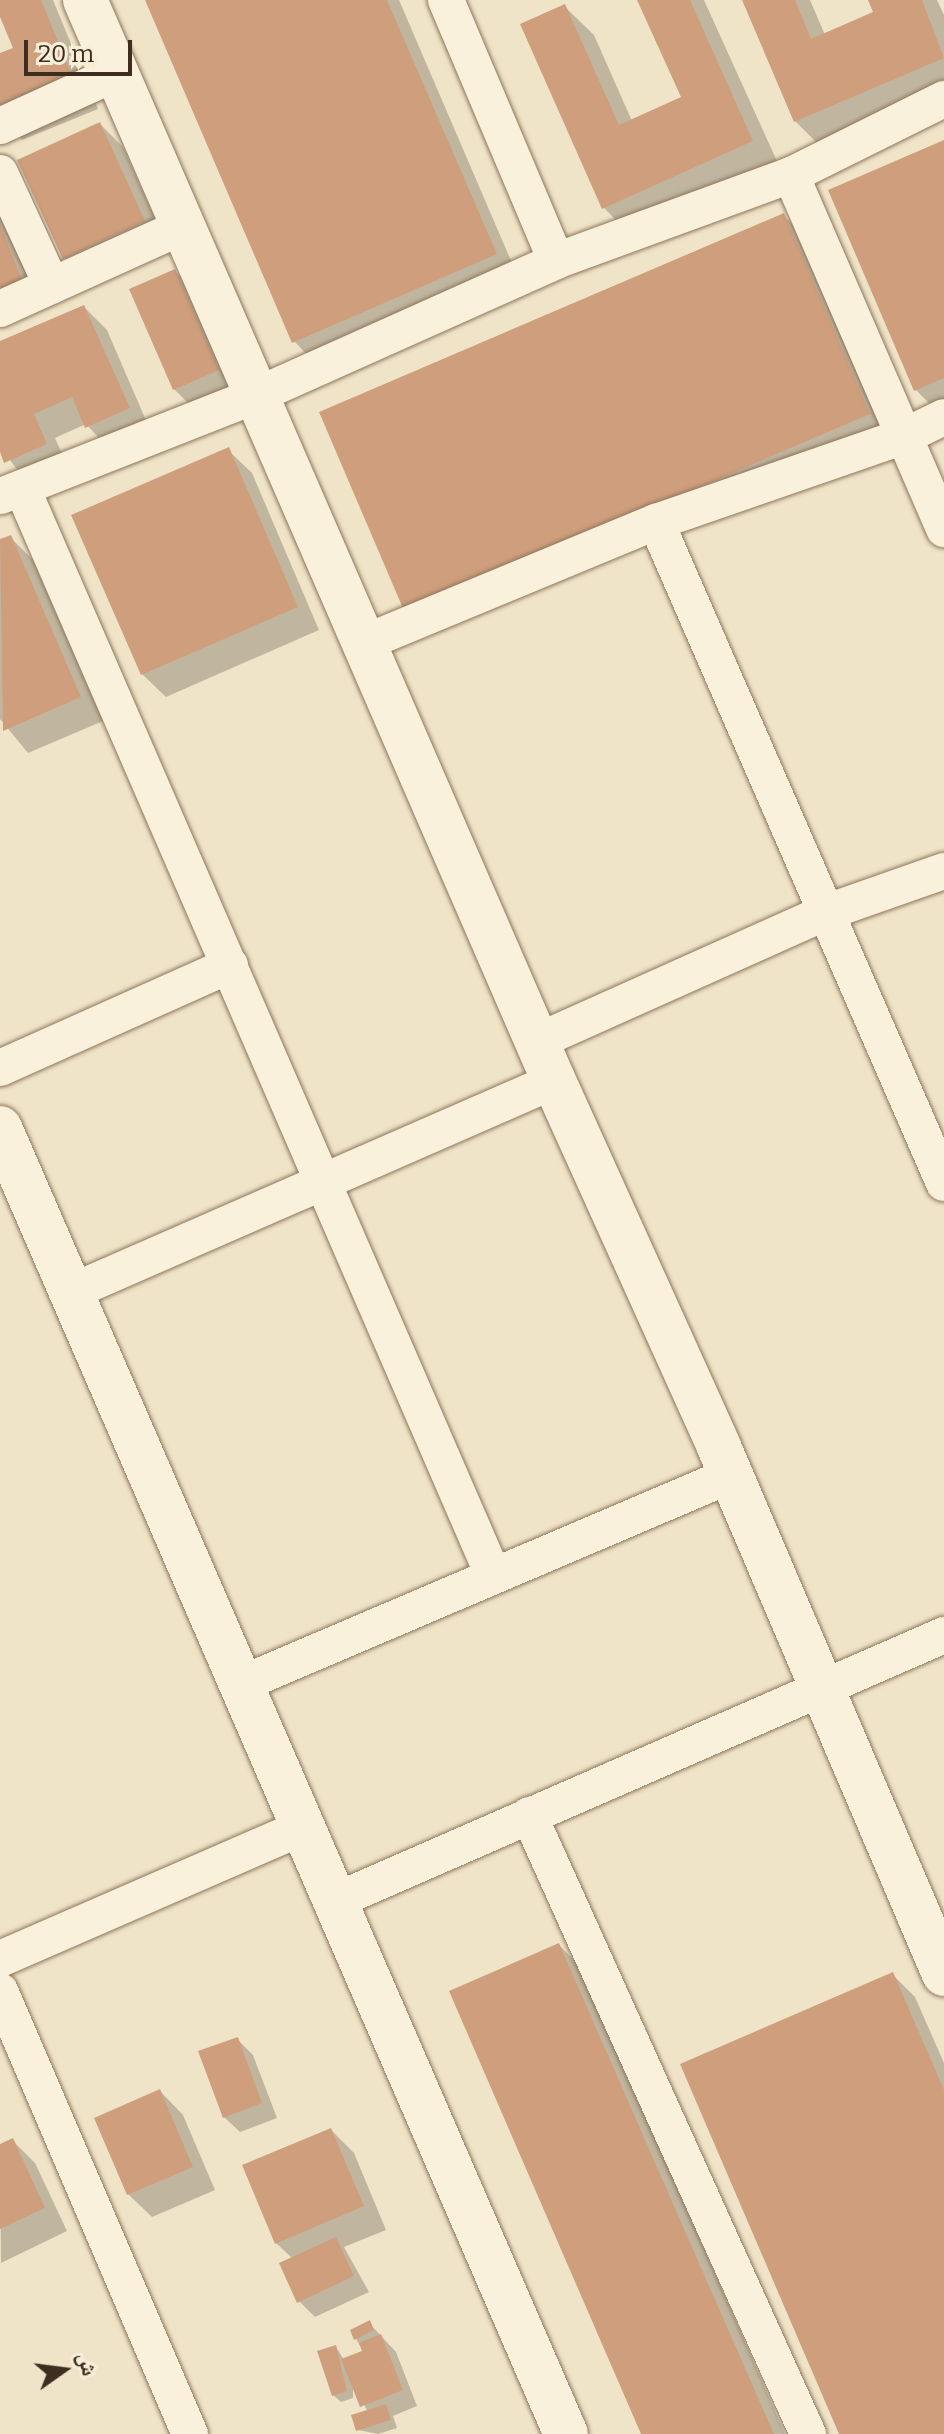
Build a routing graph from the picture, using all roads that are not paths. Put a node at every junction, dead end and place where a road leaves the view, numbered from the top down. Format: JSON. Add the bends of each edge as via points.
{"nodes":[{"id":1,"x":85,"y":0,"type":"edge"},
{"id":2,"x":446,"y":0,"type":"edge"},
{"id":3,"x":114,"y":74,"type":"junction"},
{"id":4,"x":944,"y":99,"type":"edge"},
{"id":5,"x":0,"y":126,"type":"edge"},
{"id":6,"x":0,"y":173,"type":"edge"},
{"id":7,"x":791,"y":175,"type":"junction"},
{"id":8,"x":182,"y":227,"type":"junction"},
{"id":9,"x":556,"y":261,"type":"junction"},
{"id":10,"x":52,"y":286,"type":"junction"},
{"id":11,"x":0,"y":309,"type":"edge"},
{"id":12,"x":257,"y":395,"type":"junction"},
{"id":13,"x":944,"y":417,"type":"edge"},
{"id":14,"x":905,"y":436,"type":"junction"},
{"id":15,"x":11,"y":492,"type":"edge"},
{"id":16,"x":656,"y":522,"type":"junction"},
{"id":17,"x":944,"y":529,"type":"edge"},
{"id":18,"x":366,"y":642,"type":"junction"},
{"id":19,"x":944,"y":871,"type":"edge"},
{"id":20,"x":827,"y":912,"type":"junction"},
{"id":21,"x":230,"y":965,"type":"junction"},
{"id":22,"x":538,"y":1041,"type":"junction"},
{"id":23,"x":0,"y":1068,"type":"edge"},
{"id":24,"x":554,"y":1081,"type":"junction"},
{"id":25,"x":0,"y":1128,"type":"edge"},
{"id":26,"x":323,"y":1182,"type":"junction"},
{"id":27,"x":944,"y":1183,"type":"edge"},
{"id":28,"x":71,"y":1292,"type":"junction"},
{"id":29,"x":731,"y":1475,"type":"junction"},
{"id":30,"x":493,"y":1575,"type":"junction"},
{"id":31,"x":944,"y":1635,"type":"edge"},
{"id":32,"x":241,"y":1684,"type":"junction"},
{"id":33,"x":820,"y":1689,"type":"junction"},
{"id":34,"x":529,"y":1815,"type":"junction"},
{"id":35,"x":303,"y":1827,"type":"junction"},
{"id":36,"x":335,"y":1901,"type":"junction"},
{"id":37,"x":0,"y":1959,"type":"edge"},
{"id":38,"x":944,"y":1974,"type":"edge"},
{"id":39,"x":0,"y":1991,"type":"edge"},
{"id":40,"x":190,"y":2434,"type":"edge"},
{"id":41,"x":566,"y":2434,"type":"edge"},
{"id":42,"x":808,"y":2434,"type":"edge"}],
"edges":[{"from":1,"to":3,"type":"street"},
{"from":2,"to":9,"type":"street"},
{"from":3,"to":5,"type":"street"},
{"from":3,"to":8,"type":"street"},
{"from":4,"to":7,"type":"street"},
{"from":6,"to":10,"type":"street"},
{"from":7,"to":9,"type":"street"},
{"from":7,"to":14,"type":"street"},
{"from":8,"to":10,"type":"street"},
{"from":8,"to":12,"type":"street"},
{"from":9,"to":12,"type":"street"},
{"from":10,"to":11,"type":"street"},
{"from":12,"to":15,"type":"street"},
{"from":12,"to":18,"type":"street"},
{"from":13,"to":14,"type":"street"},
{"from":14,"to":16,"type":"street"},
{"from":14,"to":17,"type":"street"},
{"from":15,"to":21,"type":"street"},
{"from":16,"to":18,"type":"street"},
{"from":16,"to":20,"type":"street"},
{"from":18,"to":22,"type":"street"},
{"from":19,"to":20,"type":"street"},
{"from":20,"to":22,"type":"street"},
{"from":20,"to":27,"type":"street"},
{"from":21,"to":23,"type":"street"},
{"from":21,"to":26,"type":"street"},
{"from":22,"to":24,"type":"street"},
{"from":24,"to":26,"type":"street"},
{"from":24,"to":29,"type":"street"},
{"from":25,"to":28,"type":"street"},
{"from":26,"to":28,"type":"street"},
{"from":26,"to":30,"type":"street"},
{"from":28,"to":32,"type":"street"},
{"from":29,"to":30,"type":"street"},
{"from":29,"to":33,"type":"street"},
{"from":30,"to":32,"type":"street"},
{"from":31,"to":33,"type":"street"},
{"from":32,"to":35,"type":"street"},
{"from":33,"to":34,"type":"street"},
{"from":33,"to":38,"type":"street"},
{"from":34,"to":36,"type":"street"},
{"from":34,"to":42,"type":"street"},
{"from":35,"to":36,"type":"street"},
{"from":35,"to":37,"type":"street"},
{"from":36,"to":41,"type":"street"},
{"from":39,"to":40,"type":"street"}]}
